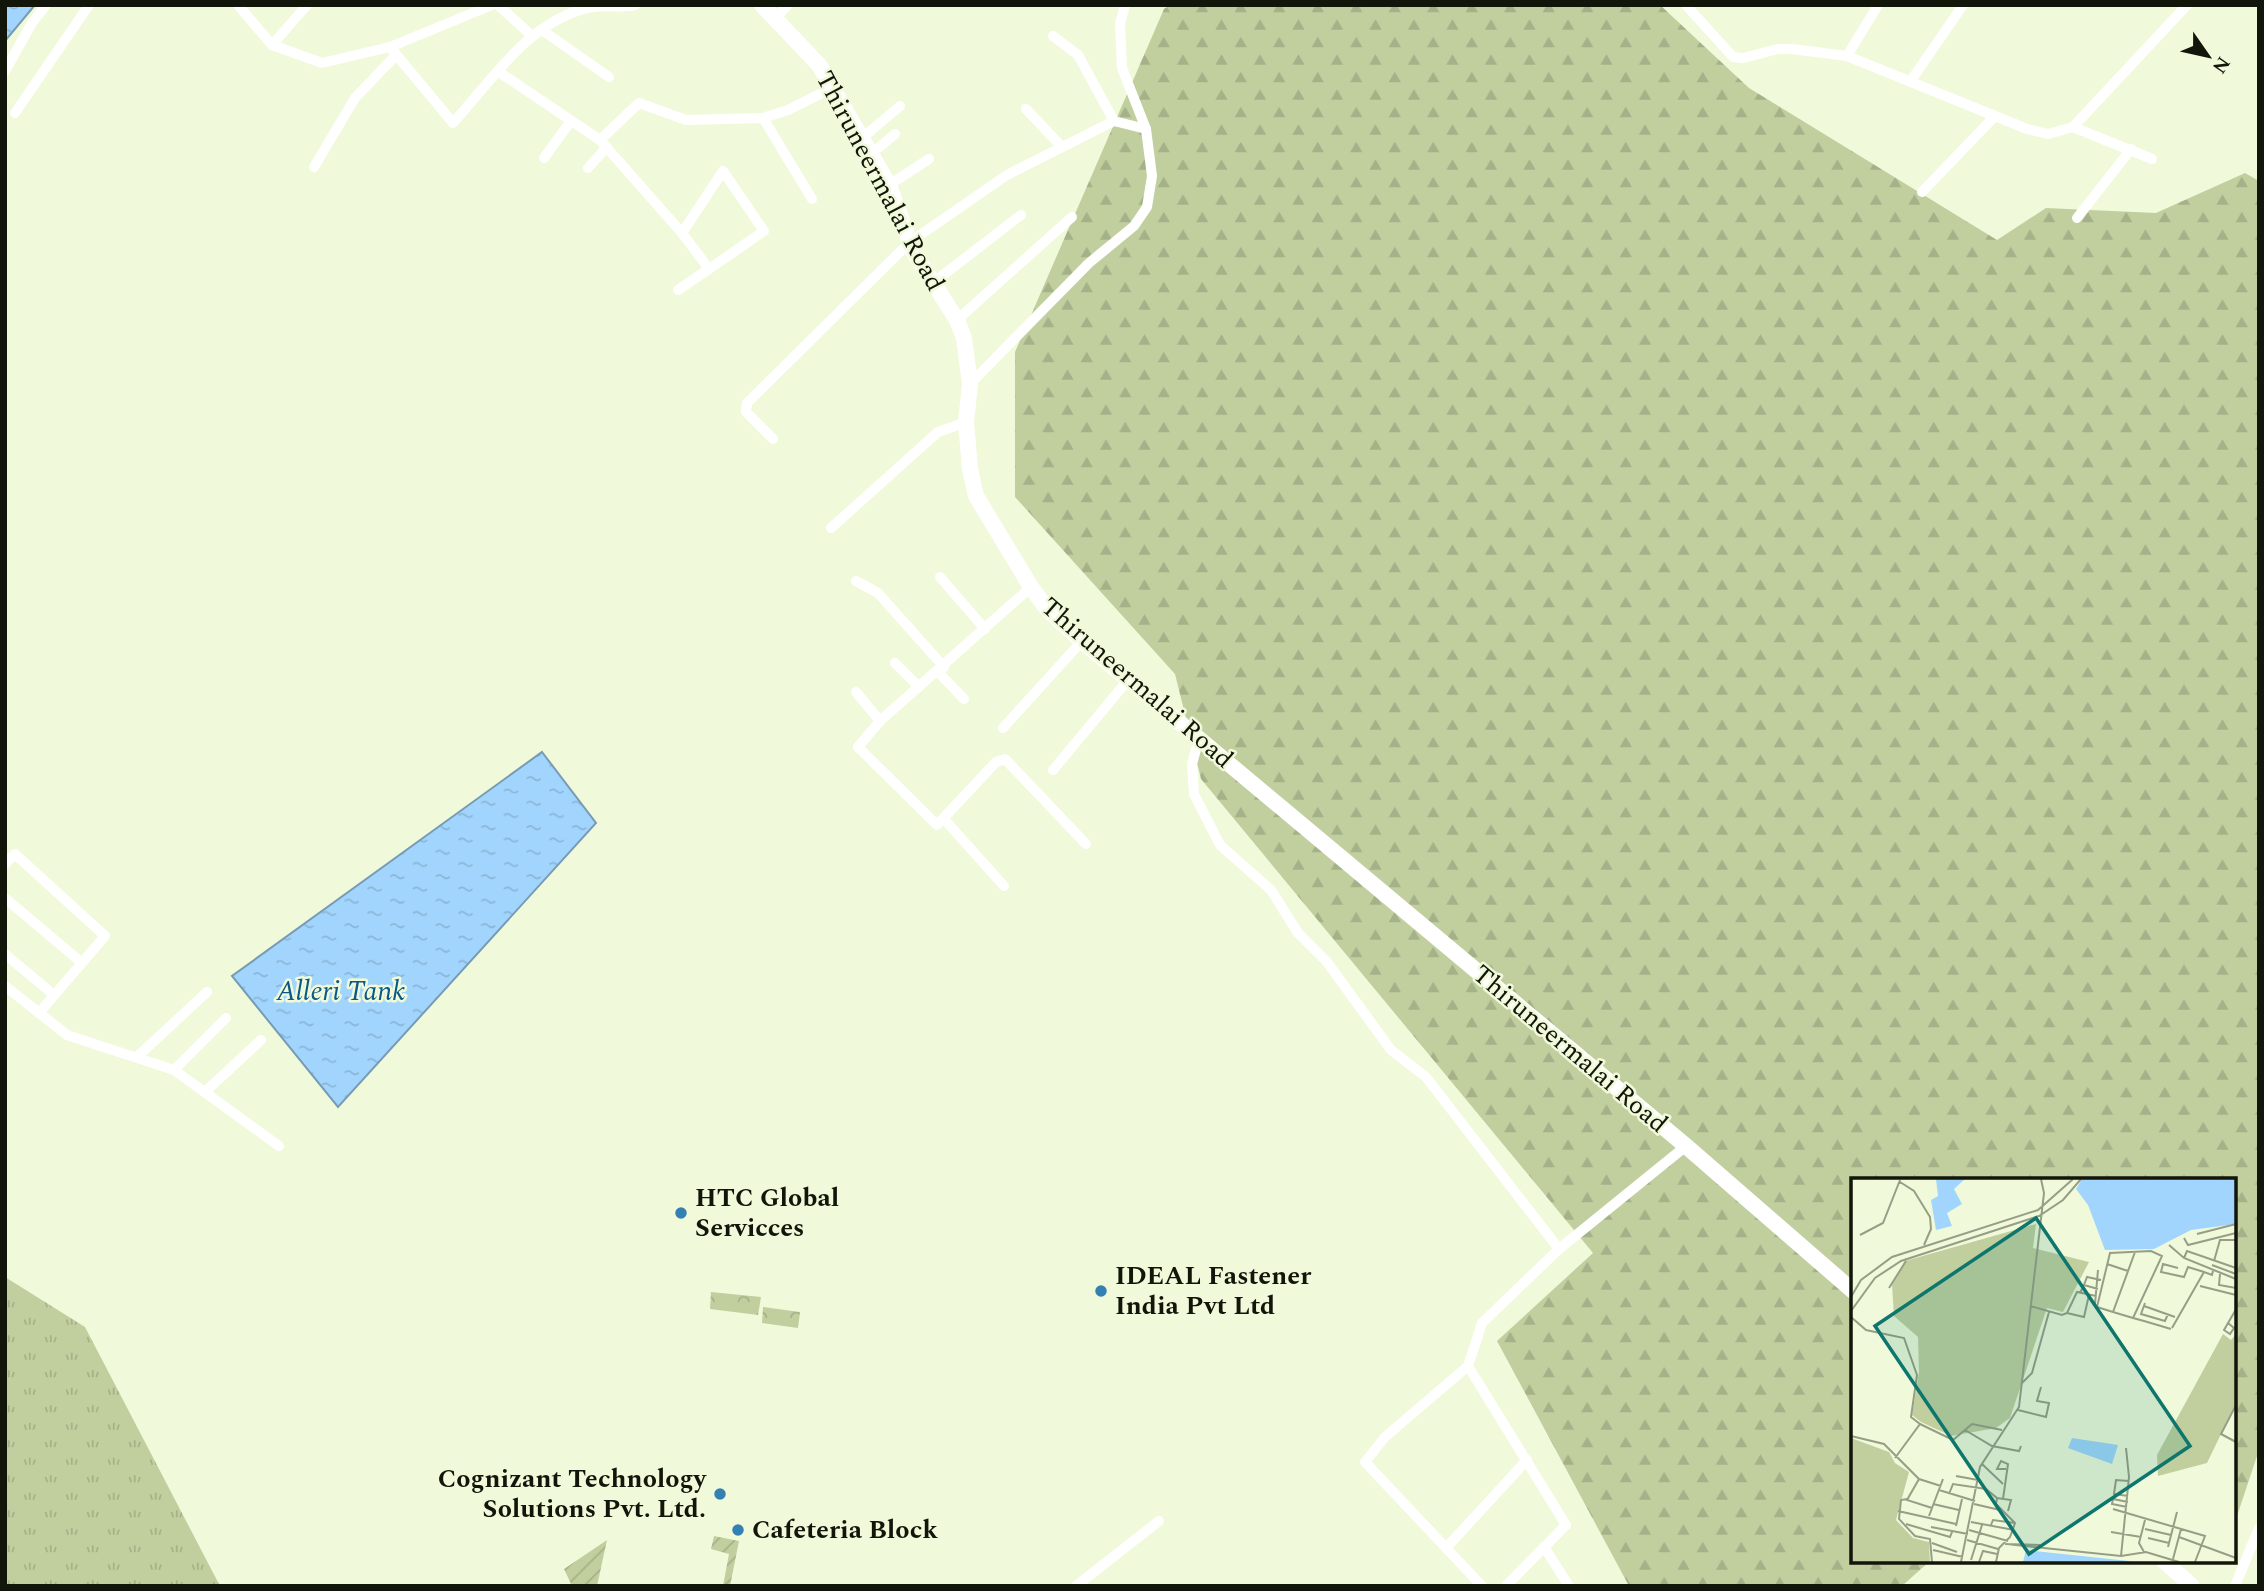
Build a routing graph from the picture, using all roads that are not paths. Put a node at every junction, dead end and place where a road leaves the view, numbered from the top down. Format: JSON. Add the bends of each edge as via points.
{"nodes":[{"id":1,"x":46,"y":5,"type":"edge"},
{"id":2,"x":89,"y":5,"type":"edge"},
{"id":3,"x":238,"y":5,"type":"edge"},
{"id":4,"x":307,"y":5,"type":"edge"},
{"id":5,"x":492,"y":5,"type":"edge"},
{"id":6,"x":498,"y":5,"type":"edge"},
{"id":7,"x":635,"y":5,"type":"edge"},
{"id":8,"x":762,"y":5,"type":"edge"},
{"id":9,"x":788,"y":5,"type":"edge"},
{"id":10,"x":1125,"y":5,"type":"edge"},
{"id":11,"x":1686,"y":5,"type":"edge"},
{"id":12,"x":1878,"y":5,"type":"edge"},
{"id":13,"x":1963,"y":5,"type":"edge"},
{"id":14,"x":2187,"y":5,"type":"edge"},
{"id":15,"x":776,"y":17,"type":"junction"},
{"id":16,"x":536,"y":32,"type":"junction"},
{"id":17,"x":1053,"y":36,"type":"dead end"},
{"id":18,"x":272,"y":45,"type":"junction"},
{"id":19,"x":393,"y":51,"type":"junction"},
{"id":20,"x":1847,"y":56,"type":"junction"},
{"id":21,"x":5,"y":71,"type":"edge"},
{"id":22,"x":499,"y":72,"type":"junction"},
{"id":23,"x":609,"y":77,"type":"dead end"},
{"id":24,"x":1910,"y":82,"type":"junction"},
{"id":25,"x":832,"y":88,"type":"junction"},
{"id":26,"x":900,"y":106,"type":"dead end"},
{"id":27,"x":1026,"y":109,"type":"dead end"},
{"id":28,"x":15,"y":113,"type":"dead end"},
{"id":29,"x":1995,"y":116,"type":"junction"},
{"id":30,"x":763,"y":118,"type":"junction"},
{"id":31,"x":1114,"y":121,"type":"junction"},
{"id":32,"x":570,"y":122,"type":"junction"},
{"id":33,"x":2073,"y":127,"type":"junction"},
{"id":34,"x":1146,"y":129,"type":"junction"},
{"id":35,"x":895,"y":134,"type":"dead end"},
{"id":36,"x":861,"y":139,"type":"junction"},
{"id":37,"x":604,"y":144,"type":"junction"},
{"id":38,"x":1061,"y":146,"type":"junction"},
{"id":39,"x":2131,"y":149,"type":"junction"},
{"id":40,"x":870,"y":155,"type":"junction"},
{"id":41,"x":544,"y":158,"type":"dead end"},
{"id":42,"x":929,"y":159,"type":"dead end"},
{"id":43,"x":2152,"y":159,"type":"dead end"},
{"id":44,"x":314,"y":167,"type":"dead end"},
{"id":45,"x":588,"y":167,"type":"dead end"},
{"id":46,"x":889,"y":186,"type":"junction"},
{"id":47,"x":1922,"y":192,"type":"dead end"},
{"id":48,"x":812,"y":198,"type":"dead end"},
{"id":49,"x":1021,"y":215,"type":"dead end"},
{"id":50,"x":1072,"y":217,"type":"dead end"},
{"id":51,"x":2077,"y":218,"type":"dead end"},
{"id":52,"x":682,"y":233,"type":"junction"},
{"id":53,"x":910,"y":242,"type":"junction"},
{"id":54,"x":709,"y":269,"type":"junction"},
{"id":55,"x":934,"y":282,"type":"junction"},
{"id":56,"x":678,"y":290,"type":"dead end"},
{"id":57,"x":957,"y":320,"type":"junction"},
{"id":58,"x":970,"y":384,"type":"junction"},
{"id":59,"x":966,"y":422,"type":"junction"},
{"id":60,"x":774,"y":439,"type":"dead end"},
{"id":61,"x":831,"y":528,"type":"dead end"},
{"id":62,"x":940,"y":577,"type":"dead end"},
{"id":63,"x":856,"y":581,"type":"dead end"},
{"id":64,"x":1031,"y":587,"type":"junction"},
{"id":65,"x":985,"y":629,"type":"junction"},
{"id":66,"x":1082,"y":641,"type":"junction"},
{"id":67,"x":895,"y":663,"type":"dead end"},
{"id":68,"x":941,"y":669,"type":"junction"},
{"id":69,"x":1128,"y":680,"type":"junction"},
{"id":70,"x":919,"y":687,"type":"junction"},
{"id":71,"x":856,"y":692,"type":"dead end"},
{"id":72,"x":964,"y":699,"type":"dead end"},
{"id":73,"x":880,"y":721,"type":"junction"},
{"id":74,"x":1003,"y":728,"type":"dead end"},
{"id":75,"x":1199,"y":739,"type":"junction"},
{"id":76,"x":1053,"y":770,"type":"dead end"},
{"id":77,"x":944,"y":819,"type":"junction"},
{"id":78,"x":1086,"y":844,"type":"dead end"},
{"id":79,"x":5,"y":864,"type":"edge"},
{"id":80,"x":1004,"y":886,"type":"dead end"},
{"id":81,"x":5,"y":898,"type":"edge"},
{"id":82,"x":5,"y":954,"type":"edge"},
{"id":83,"x":82,"y":962,"type":"junction"},
{"id":84,"x":5,"y":986,"type":"edge"},
{"id":85,"x":208,"y":992,"type":"dead end"},
{"id":86,"x":54,"y":995,"type":"junction"},
{"id":87,"x":39,"y":1013,"type":"junction"},
{"id":88,"x":226,"y":1018,"type":"dead end"},
{"id":89,"x":261,"y":1040,"type":"dead end"},
{"id":90,"x":138,"y":1056,"type":"junction"},
{"id":91,"x":174,"y":1070,"type":"junction"},
{"id":92,"x":206,"y":1091,"type":"junction"},
{"id":93,"x":279,"y":1146,"type":"dead end"},
{"id":94,"x":1686,"y":1146,"type":"junction"},
{"id":95,"x":1559,"y":1249,"type":"junction"},
{"id":96,"x":1851,"y":1289,"type":"edge"},
{"id":97,"x":1468,"y":1366,"type":"junction"},
{"id":98,"x":1527,"y":1460,"type":"junction"},
{"id":99,"x":1159,"y":1521,"type":"dead end"},
{"id":100,"x":2259,"y":1528,"type":"edge"},
{"id":101,"x":1447,"y":1547,"type":"junction"},
{"id":102,"x":1544,"y":1547,"type":"junction"},
{"id":103,"x":2166,"y":1563,"type":"edge"},
{"id":104,"x":1076,"y":1586,"type":"edge"},
{"id":105,"x":1482,"y":1586,"type":"edge"},
{"id":106,"x":1506,"y":1586,"type":"edge"},
{"id":107,"x":1569,"y":1586,"type":"edge"},
{"id":108,"x":2192,"y":1586,"type":"edge"},
{"id":109,"x":2235,"y":1586,"type":"edge"}],
"edges":[{"from":1,"to":21,"type":"street"},
{"from":2,"to":28,"type":"street"},
{"from":3,"to":18,"type":"street"},
{"from":4,"to":18,"type":"street"},
{"from":5,"to":19,"type":"street"},
{"from":6,"to":16,"type":"street"},
{"from":7,"to":16,"type":"street","via":[[593,7]]},
{"from":8,"to":15,"type":"street","name":"Thiruneermalai Road"},
{"from":9,"to":15,"type":"street"},
{"from":10,"to":34,"type":"street","via":[[1122,68]]},
{"from":11,"to":20,"type":"street","via":[[1733,57],[1778,49]]},
{"from":12,"to":20,"type":"street"},
{"from":13,"to":24,"type":"street"},
{"from":14,"to":33,"type":"street"},
{"from":15,"to":25,"type":"street","name":"Thiruneermalai Road","via":[[819,65]]},
{"from":16,"to":22,"type":"street"},
{"from":16,"to":23,"type":"street"},
{"from":17,"to":31,"type":"street","via":[[1078,55]]},
{"from":18,"to":19,"type":"street","via":[[322,63]]},
{"from":19,"to":22,"type":"street","via":[[453,123]]},
{"from":19,"to":44,"type":"street","via":[[355,97]]},
{"from":20,"to":24,"type":"street"},
{"from":22,"to":32,"type":"street"},
{"from":24,"to":29,"type":"street"},
{"from":25,"to":30,"type":"street"},
{"from":25,"to":36,"type":"street","name":"Thiruneermalai Road"},
{"from":26,"to":36,"type":"street"},
{"from":27,"to":38,"type":"street"},
{"from":29,"to":33,"type":"street","via":[[2048,134]]},
{"from":29,"to":47,"type":"street"},
{"from":30,"to":37,"type":"street","via":[[686,120],[639,103]]},
{"from":30,"to":48,"type":"street"},
{"from":31,"to":34,"type":"street"},
{"from":31,"to":38,"type":"street"},
{"from":32,"to":37,"type":"street"},
{"from":32,"to":41,"type":"street"},
{"from":33,"to":39,"type":"street"},
{"from":34,"to":58,"type":"street","via":[[1152,176],[1147,206],[1134,226],[1089,263]]},
{"from":35,"to":40,"type":"street"},
{"from":36,"to":40,"type":"street","name":"Thiruneermalai Road"},
{"from":37,"to":45,"type":"street"},
{"from":37,"to":52,"type":"street"},
{"from":38,"to":53,"type":"street","via":[[1007,175]]},
{"from":39,"to":43,"type":"street"},
{"from":39,"to":51,"type":"street"},
{"from":40,"to":46,"type":"street","name":"Thiruneermalai Road"},
{"from":42,"to":46,"type":"street"},
{"from":46,"to":53,"type":"street","name":"Thiruneermalai Road"},
{"from":49,"to":55,"type":"street"},
{"from":50,"to":57,"type":"street"},
{"from":52,"to":54,"type":"street"},
{"from":52,"to":54,"type":"street","via":[[723,171],[764,231]]},
{"from":53,"to":55,"type":"street","name":"Thiruneermalai Road"},
{"from":53,"to":60,"type":"street","via":[[747,403],[746,412]]},
{"from":54,"to":56,"type":"street"},
{"from":55,"to":57,"type":"street","name":"Thiruneermalai Road"},
{"from":57,"to":58,"type":"street","name":"Thiruneermalai Road"},
{"from":58,"to":59,"type":"street","name":"Thiruneermalai Road"},
{"from":59,"to":61,"type":"street","via":[[938,432]]},
{"from":59,"to":64,"type":"street","name":"Thiruneermalai Road","via":[[976,496]]},
{"from":62,"to":65,"type":"street"},
{"from":63,"to":68,"type":"street","via":[[878,593]]},
{"from":64,"to":65,"type":"street"},
{"from":64,"to":66,"type":"street","name":"Thiruneermalai Road"},
{"from":65,"to":68,"type":"street"},
{"from":66,"to":69,"type":"street","name":"Thiruneermalai Road"},
{"from":66,"to":74,"type":"street"},
{"from":67,"to":70,"type":"street"},
{"from":68,"to":70,"type":"street"},
{"from":68,"to":72,"type":"street"},
{"from":69,"to":75,"type":"street","name":"Thiruneermalai Road"},
{"from":69,"to":76,"type":"street"},
{"from":70,"to":73,"type":"street"},
{"from":71,"to":73,"type":"street"},
{"from":73,"to":77,"type":"street","via":[[859,742],[859,749],[934,824]]},
{"from":75,"to":94,"type":"street","name":"Thiruneermalai Road"},
{"from":75,"to":95,"type":"street","via":[[1192,764],[1194,794],[1220,845],[1271,890],[1297,933],[1327,961],[1391,1050],[1426,1077]]},
{"from":77,"to":78,"type":"street","via":[[996,762],[1005,759]]},
{"from":77,"to":80,"type":"street"},
{"from":79,"to":83,"type":"street","via":[[15,854],[105,936]]},
{"from":81,"to":83,"type":"street"},
{"from":82,"to":86,"type":"street"},
{"from":83,"to":86,"type":"street"},
{"from":84,"to":87,"type":"street"},
{"from":85,"to":90,"type":"street"},
{"from":86,"to":87,"type":"street"},
{"from":87,"to":90,"type":"street","via":[[67,1035]]},
{"from":88,"to":91,"type":"street"},
{"from":89,"to":92,"type":"street"},
{"from":90,"to":91,"type":"street"},
{"from":91,"to":92,"type":"street"},
{"from":92,"to":93,"type":"street"},
{"from":94,"to":95,"type":"street"},
{"from":94,"to":96,"type":"street","name":"Thiruneermalai Road"},
{"from":95,"to":97,"type":"street","via":[[1482,1323]]},
{"from":97,"to":98,"type":"street"},
{"from":97,"to":101,"type":"street","via":[[1385,1437],[1364,1462]]},
{"from":98,"to":101,"type":"street"},
{"from":98,"to":102,"type":"street","via":[[1566,1525]]},
{"from":99,"to":104,"type":"street"},
{"from":100,"to":109,"type":"street"},
{"from":101,"to":105,"type":"street"},
{"from":102,"to":106,"type":"street"},
{"from":102,"to":107,"type":"street"},
{"from":103,"to":108,"type":"street"}]}
